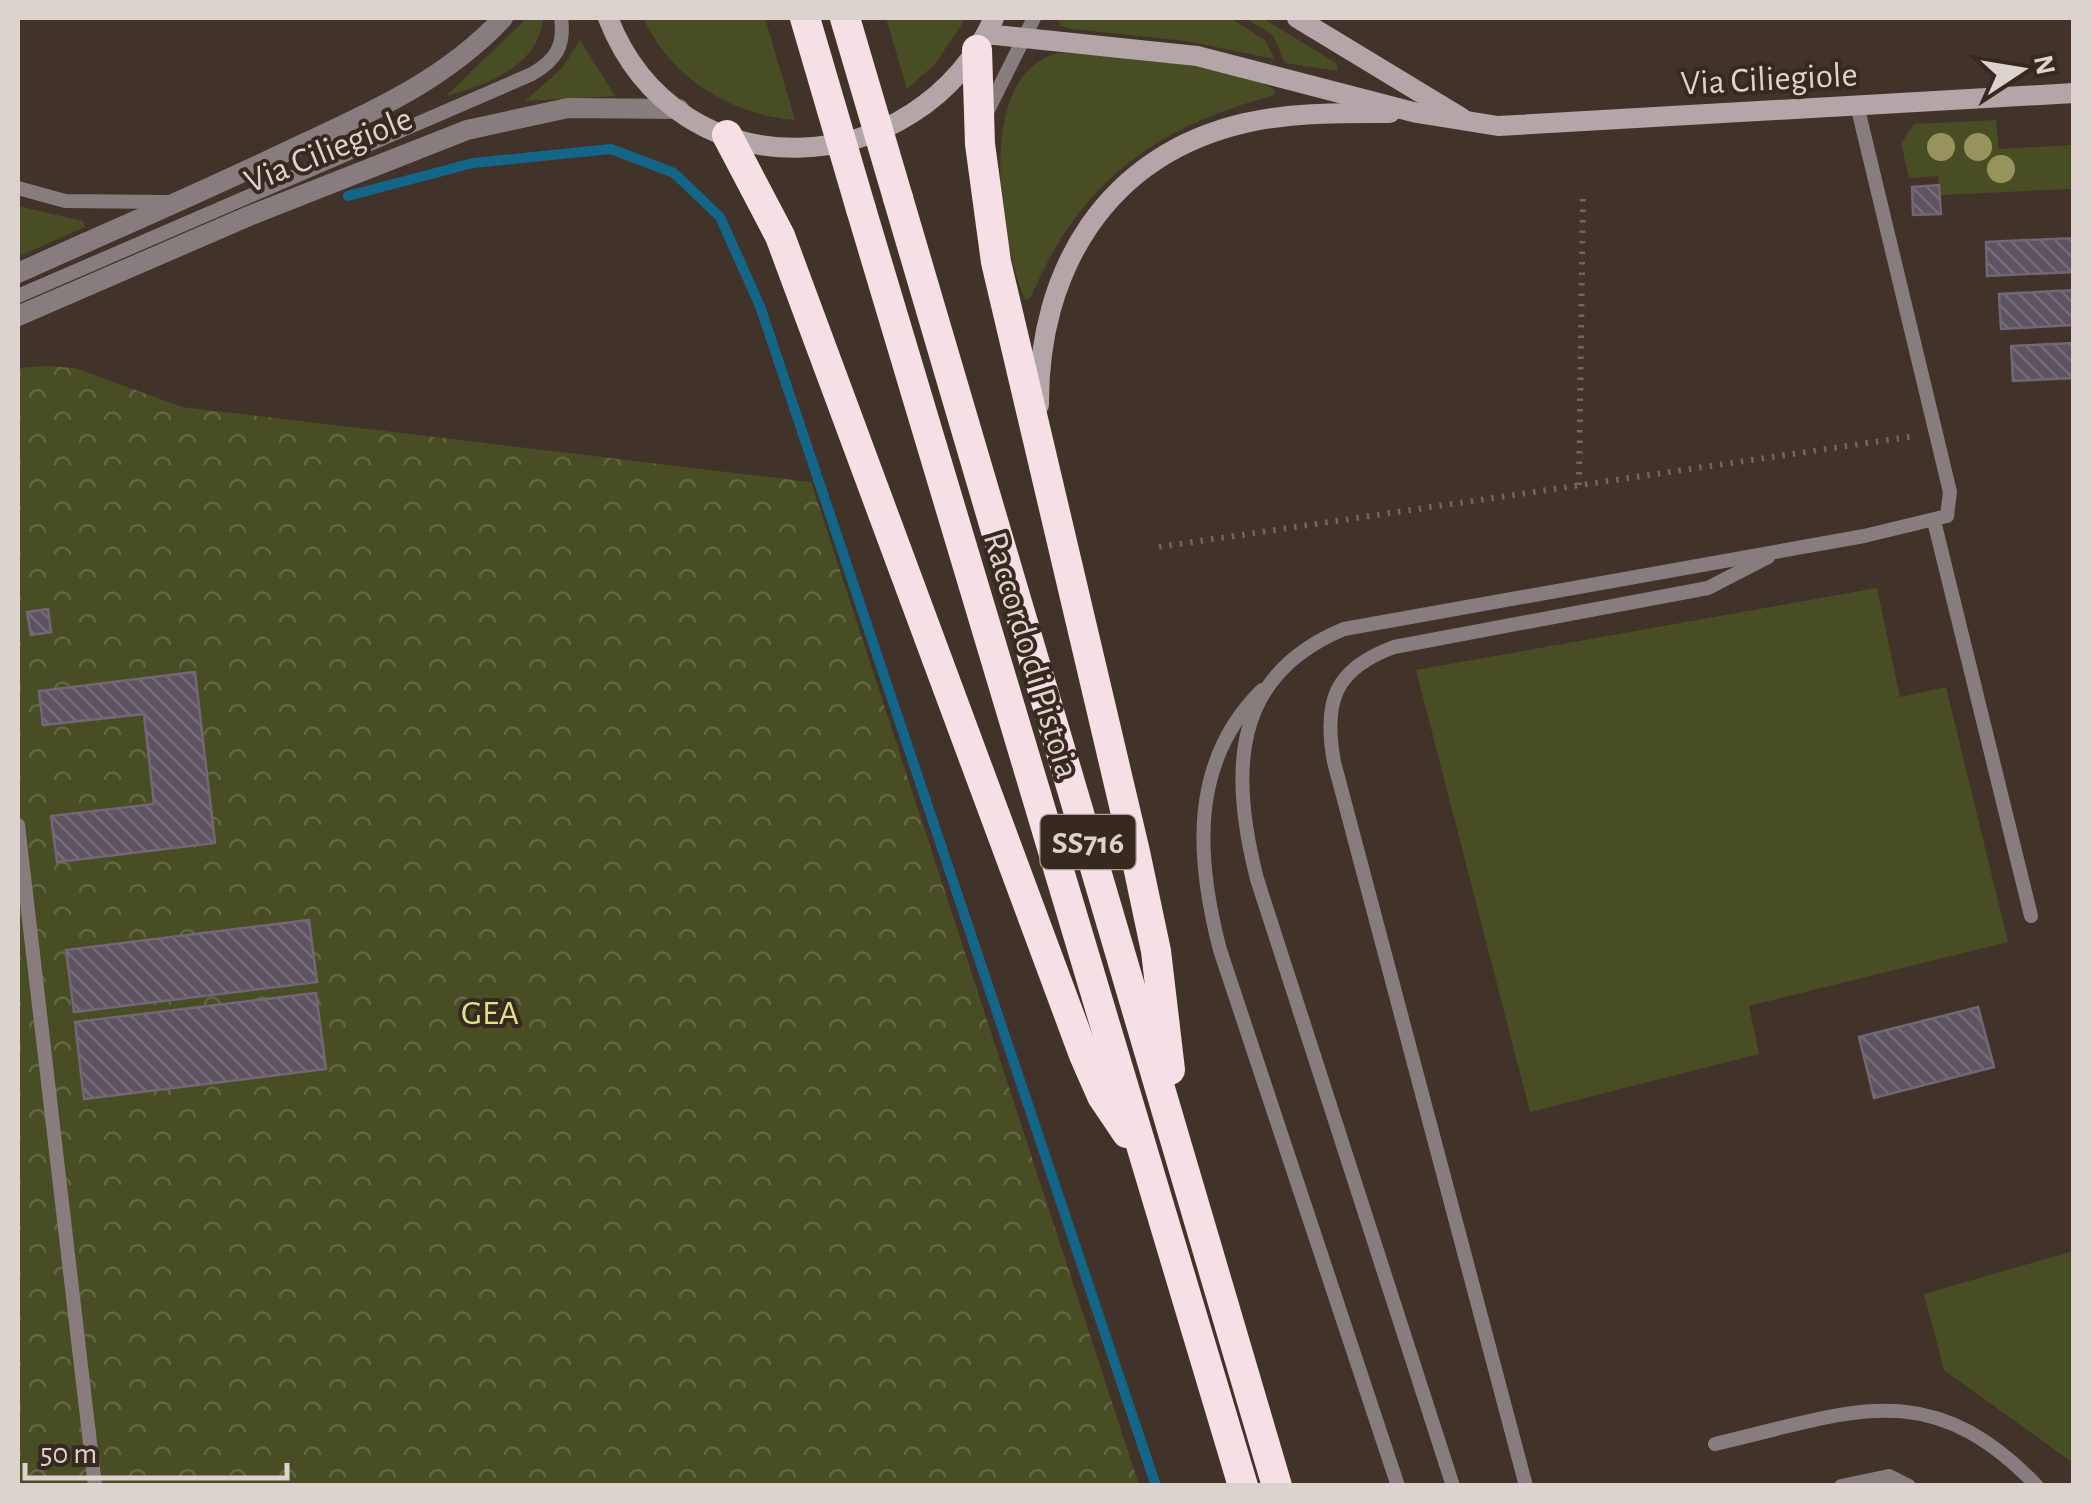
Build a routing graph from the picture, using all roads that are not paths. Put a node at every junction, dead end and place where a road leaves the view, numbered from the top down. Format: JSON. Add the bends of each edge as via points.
{"nodes":[{"id":1,"x":503,"y":18,"type":"edge"},
{"id":2,"x":561,"y":18,"type":"edge"},
{"id":3,"x":608,"y":18,"type":"edge"},
{"id":4,"x":805,"y":18,"type":"edge"},
{"id":5,"x":846,"y":18,"type":"edge"},
{"id":6,"x":1298,"y":18,"type":"edge"},
{"id":7,"x":1031,"y":27,"type":"edge"},
{"id":8,"x":986,"y":34,"type":"edge"},
{"id":9,"x":2074,"y":93,"type":"edge"},
{"id":10,"x":1856,"y":105,"type":"junction"},
{"id":11,"x":679,"y":109,"type":"junction"},
{"id":12,"x":1417,"y":113,"type":"junction"},
{"id":13,"x":1468,"y":122,"type":"junction"},
{"id":14,"x":980,"y":125,"type":"junction"},
{"id":15,"x":727,"y":135,"type":"junction"},
{"id":16,"x":18,"y":188,"type":"edge"},
{"id":17,"x":183,"y":201,"type":"junction"},
{"id":18,"x":18,"y":272,"type":"edge"},
{"id":19,"x":18,"y":296,"type":"edge"},
{"id":20,"x":18,"y":316,"type":"edge"},
{"id":21,"x":1039,"y":437,"type":"junction"},
{"id":22,"x":1934,"y":522,"type":"junction"},
{"id":23,"x":1778,"y":551,"type":"junction"},
{"id":24,"x":1266,"y":686,"type":"junction"},
{"id":25,"x":18,"y":825,"type":"edge"},
{"id":26,"x":2031,"y":916,"type":"dead end"},
{"id":27,"x":1178,"y":1143,"type":"junction"},
{"id":28,"x":1144,"y":1154,"type":"junction"},
{"id":29,"x":1715,"y":1444,"type":"dead end"},
{"id":30,"x":94,"y":1486,"type":"edge"},
{"id":31,"x":1243,"y":1486,"type":"edge"},
{"id":32,"x":1278,"y":1486,"type":"edge"},
{"id":33,"x":1398,"y":1486,"type":"edge"},
{"id":34,"x":1453,"y":1486,"type":"edge"},
{"id":35,"x":1526,"y":1486,"type":"edge"},
{"id":36,"x":1841,"y":1486,"type":"edge"},
{"id":37,"x":1909,"y":1486,"type":"edge"},
{"id":38,"x":2037,"y":1486,"type":"edge"}],
"edges":[{"from":1,"to":17,"type":"street","name":"Via Ciliegiole","via":[[416,90]]},
{"from":2,"to":19,"type":"lane","via":[[558,53],[532,74]]},
{"from":3,"to":11,"type":"street","name":"Via Ciliegiole","via":[[640,72]]},
{"from":4,"to":28,"type":"highway","name":"Raccordo di Pistoia","number":"SS716","bridge":true},
{"from":5,"to":27,"type":"highway","name":"Raccordo di Pistoia","number":"SS716","bridge":true},
{"from":6,"to":13,"type":"street","name":"Via Ciliegiole"},
{"from":7,"to":8,"type":"street","name":"Via Ciliegiole"},
{"from":7,"to":12,"type":"street","name":"Via Ciliegiole","via":[[1197,56]]},
{"from":7,"to":14,"type":"lane"},
{"from":8,"to":14,"type":"highway"},
{"from":8,"to":15,"type":"street","name":"Via Ciliegiole","via":[[931,102],[869,137],[798,148]]},
{"from":9,"to":10,"type":"street","name":"Via Ciliegiole"},
{"from":10,"to":13,"type":"street","name":"Via Ciliegiole","via":[[1513,126]]},
{"from":10,"to":22,"type":"lane","via":[[1950,498],[1947,516]]},
{"from":11,"to":15,"type":"street","name":"Via Ciliegiole"},
{"from":11,"to":20,"type":"street","name":"Via Ciliegiole","via":[[568,108],[466,130]]},
{"from":12,"to":13,"type":"street","name":"Via Ciliegiole"},
{"from":12,"to":21,"type":"street","via":[[1296,115],[1245,124],[1175,150],[1128,182],[1081,237],[1055,288],[1041,354]]},
{"from":14,"to":21,"type":"highway","via":[[996,262]]},
{"from":15,"to":28,"type":"highway","via":[[780,236],[1094,1080]]},
{"from":16,"to":17,"type":"lane","via":[[65,200]]},
{"from":17,"to":18,"type":"street","name":"Via Ciliegiole"},
{"from":21,"to":27,"type":"highway","via":[[1152,930]]},
{"from":22,"to":23,"type":"lane"},
{"from":22,"to":26,"type":"lane"},
{"from":23,"to":24,"type":"lane","via":[[1344,629],[1291,658]]},
{"from":23,"to":35,"type":"lane","via":[[1725,582],[1690,592],[1394,647],[1358,665],[1330,704],[1334,762]]},
{"from":24,"to":33,"type":"lane","via":[[1234,722],[1212,771],[1202,820],[1203,870],[1220,950]]},
{"from":24,"to":34,"type":"lane","via":[[1240,754],[1248,843]]},
{"from":25,"to":30,"type":"lane"},
{"from":27,"to":32,"type":"highway","name":"Raccordo di Pistoia","number":"SS716"},
{"from":28,"to":31,"type":"highway","name":"Raccordo di Pistoia","number":"SS716"},
{"from":29,"to":38,"type":"lane","via":[[1859,1410],[1910,1409],[1981,1436]]},
{"from":36,"to":37,"type":"lane","via":[[1889,1476]]}]}
